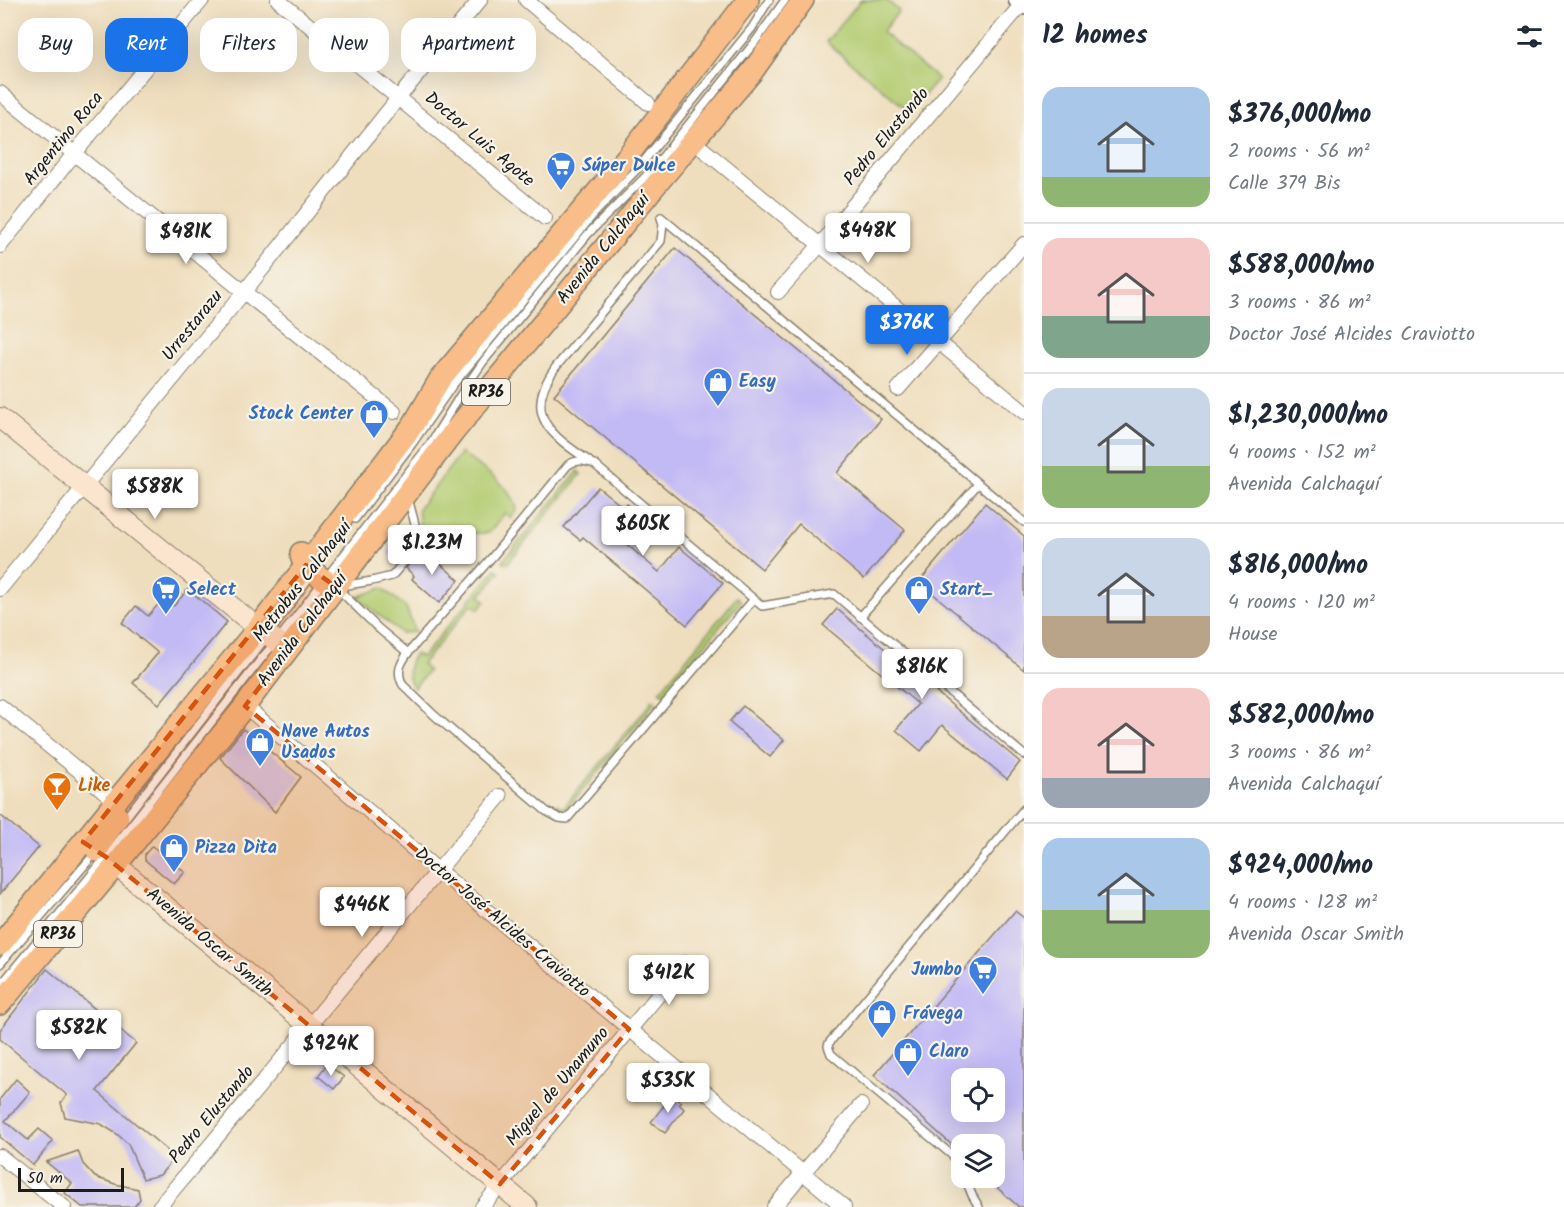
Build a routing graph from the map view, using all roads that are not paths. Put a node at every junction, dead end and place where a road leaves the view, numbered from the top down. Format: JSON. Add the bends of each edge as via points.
{"nodes":[{"id":1,"x":202,"y":0,"type":"edge"},
{"id":2,"x":278,"y":0,"type":"edge"},
{"id":3,"x":480,"y":0,"type":"edge"},
{"id":4,"x":526,"y":0,"type":"edge"},
{"id":5,"x":748,"y":0,"type":"edge"},
{"id":6,"x":770,"y":0,"type":"edge"},
{"id":7,"x":785,"y":0,"type":"edge"},
{"id":8,"x":803,"y":0,"type":"edge"},
{"id":9,"x":1021,"y":3,"type":"edge"},
{"id":10,"x":0,"y":93,"type":"edge"},
{"id":11,"x":399,"y":97,"type":"junction"},
{"id":12,"x":648,"y":103,"type":"dead end"},
{"id":13,"x":693,"y":141,"type":"junction"},
{"id":14,"x":74,"y":154,"type":"junction"},
{"id":15,"x":545,"y":218,"type":"dead end"},
{"id":16,"x":820,"y":244,"type":"junction"},
{"id":17,"x":1024,"y":244,"type":"edge"},
{"id":18,"x":0,"y":246,"type":"edge"},
{"id":19,"x":244,"y":292,"type":"junction"},
{"id":20,"x":778,"y":292,"type":"dead end"},
{"id":21,"x":939,"y":343,"type":"junction"},
{"id":22,"x":898,"y":389,"type":"dead end"},
{"id":23,"x":394,"y":412,"type":"dead end"},
{"id":24,"x":1024,"y":412,"type":"edge"},
{"id":25,"x":0,"y":418,"type":"edge"},
{"id":26,"x":594,"y":464,"type":"junction"},
{"id":27,"x":978,"y":484,"type":"junction"},
{"id":28,"x":84,"y":487,"type":"junction"},
{"id":29,"x":407,"y":492,"type":"junction"},
{"id":30,"x":1024,"y":522,"type":"edge"},
{"id":31,"x":348,"y":527,"type":"dead end"},
{"id":32,"x":320,"y":573,"type":"junction"},
{"id":33,"x":0,"y":589,"type":"edge"},
{"id":34,"x":754,"y":599,"type":"junction"},
{"id":35,"x":860,"y":617,"type":"junction"},
{"id":36,"x":273,"y":639,"type":"junction"},
{"id":37,"x":408,"y":653,"type":"junction"},
{"id":38,"x":0,"y":706,"type":"edge"},
{"id":39,"x":245,"y":706,"type":"junction"},
{"id":40,"x":191,"y":710,"type":"junction"},
{"id":41,"x":1024,"y":754,"type":"edge"},
{"id":42,"x":500,"y":796,"type":"dead end"},
{"id":43,"x":116,"y":801,"type":"junction"},
{"id":44,"x":1024,"y":809,"type":"edge"},
{"id":45,"x":100,"y":854,"type":"junction"},
{"id":46,"x":439,"y":871,"type":"junction"},
{"id":47,"x":0,"y":945,"type":"edge"},
{"id":48,"x":685,"y":963,"type":"dead end"},
{"id":49,"x":0,"y":964,"type":"edge"},
{"id":50,"x":0,"y":986,"type":"edge"},
{"id":51,"x":0,"y":1004,"type":"edge"},
{"id":52,"x":309,"y":1026,"type":"junction"},
{"id":53,"x":629,"y":1029,"type":"junction"},
{"id":54,"x":861,"y":1105,"type":"dead end"},
{"id":55,"x":951,"y":1154,"type":"edge"},
{"id":56,"x":0,"y":1156,"type":"edge"},
{"id":57,"x":803,"y":1172,"type":"junction"},
{"id":58,"x":500,"y":1184,"type":"junction"},
{"id":59,"x":969,"y":1188,"type":"edge"},
{"id":60,"x":64,"y":1207,"type":"edge"},
{"id":61,"x":159,"y":1207,"type":"edge"},
{"id":62,"x":482,"y":1207,"type":"edge"},
{"id":63,"x":528,"y":1207,"type":"edge"},
{"id":64,"x":774,"y":1207,"type":"edge"},
{"id":65,"x":844,"y":1207,"type":"edge"},
{"id":66,"x":979,"y":1207,"type":"edge"}],
"edges":[{"from":1,"to":14,"type":"street","name":"Argentino Roca"},
{"from":2,"to":11,"type":"street","name":"Doctor Luis Agote"},
{"from":3,"to":11,"type":"street","name":"Urrestarazu"},
{"from":4,"to":12,"type":"street"},
{"from":5,"to":32,"type":"main road","number":"RP36","via":[[626,158],[303,549],[301,557]]},
{"from":6,"to":31,"type":"lane","name":"Metrobus Calchaquí","via":[[651,154],[586,224],[452,386]]},
{"from":7,"to":32,"type":"lane","name":"Metrobus Calchaquí","via":[[664,155],[588,234],[483,362],[430,444]]},
{"from":8,"to":13,"type":"main road","name":"Avenida Calchaquí","number":"RP36","via":[[752,72]]},
{"from":9,"to":16,"type":"street","name":"Pedro Elustondo"},
{"from":10,"to":14,"type":"street"},
{"from":11,"to":15,"type":"street","name":"Doctor Luis Agote"},
{"from":11,"to":19,"type":"street","name":"Urrestarazu"},
{"from":13,"to":16,"type":"street"},
{"from":13,"to":29,"type":"main road","name":"Avenida Calchaquí","number":"RP36"},
{"from":14,"to":18,"type":"street","name":"Argentino Roca"},
{"from":14,"to":19,"type":"street"},
{"from":16,"to":20,"type":"street","name":"Pedro Elustondo"},
{"from":16,"to":21,"type":"street"},
{"from":17,"to":21,"type":"street"},
{"from":19,"to":23,"type":"street"},
{"from":19,"to":28,"type":"street","name":"Urrestarazu"},
{"from":21,"to":22,"type":"street"},
{"from":21,"to":24,"type":"street"},
{"from":25,"to":28,"type":"main road"},
{"from":26,"to":27,"type":"lane","via":[[553,434],[544,420],[542,392],[555,368],[661,241],[661,217]]},
{"from":26,"to":34,"type":"lane"},
{"from":26,"to":37,"type":"lane","via":[[573,461],[568,465]]},
{"from":27,"to":30,"type":"lane"},
{"from":27,"to":35,"type":"lane"},
{"from":28,"to":33,"type":"street","name":"Urrestarazu"},
{"from":28,"to":36,"type":"main road"},
{"from":29,"to":32,"type":"main road","name":"Avenida Calchaquí","number":"RP36"},
{"from":29,"to":32,"type":"lane","via":[[420,543],[392,576],[372,581]]},
{"from":32,"to":36,"type":"main road","name":"Avenida Calchaquí","number":"RP36"},
{"from":32,"to":36,"type":"main road","name":"Avenida Calchaquí","number":"RP36"},
{"from":32,"to":37,"type":"lane"},
{"from":34,"to":35,"type":"lane","via":[[762,606],[834,594]]},
{"from":34,"to":37,"type":"lane","via":[[567,819],[546,811],[403,685],[399,670]]},
{"from":35,"to":41,"type":"lane"},
{"from":36,"to":39,"type":"main road","name":"Avenida Calchaquí","number":"RP36"},
{"from":36,"to":40,"type":"main road","name":"Avenida Calchaquí","number":"RP36"},
{"from":36,"to":45,"type":"lane","name":"Metrobus Calchaquí"},
{"from":38,"to":43,"type":"street"},
{"from":39,"to":45,"type":"main road","name":"Avenida Calchaquí","number":"RP36"},
{"from":39,"to":46,"type":"street","name":"Doctor José Alcides Craviotto"},
{"from":40,"to":43,"type":"main road","name":"Avenida Calchaquí","number":"RP36"},
{"from":40,"to":45,"type":"main road","via":[[152,774],[109,829]]},
{"from":42,"to":46,"type":"street","name":"Pedro Elustondo"},
{"from":43,"to":45,"type":"main road","name":"Avenida Calchaquí","number":"RP36"},
{"from":44,"to":55,"type":"lane","via":[[828,1046],[831,1054]]},
{"from":45,"to":47,"type":"main road","name":"Avenida Calchaquí","number":"RP36"},
{"from":45,"to":49,"type":"lane","name":"Metrobus Calchaquí"},
{"from":45,"to":50,"type":"lane","name":"Metrobus Calchaquí"},
{"from":45,"to":51,"type":"main road","name":"Avenida Calchaquí","number":"RP36"},
{"from":45,"to":52,"type":"main road","name":"Avenida Oscar Smith"},
{"from":46,"to":52,"type":"street","name":"Pedro Elustondo"},
{"from":46,"to":53,"type":"street","name":"Doctor José Alcides Craviotto"},
{"from":48,"to":53,"type":"street","name":"Miguel de Unamuno"},
{"from":52,"to":58,"type":"main road","name":"Avenida Oscar Smith"},
{"from":52,"to":61,"type":"street","name":"Pedro Elustondo"},
{"from":53,"to":57,"type":"street","name":"Doctor José Alcides Craviotto"},
{"from":53,"to":58,"type":"street","name":"Miguel de Unamuno"},
{"from":54,"to":57,"type":"street"},
{"from":56,"to":60,"type":"street"},
{"from":57,"to":64,"type":"street"},
{"from":57,"to":65,"type":"street","name":"Doctor José Alcides Craviotto"},
{"from":58,"to":62,"type":"street","name":"Miguel de Unamuno"},
{"from":58,"to":63,"type":"main road","name":"Avenida Oscar Smith"},
{"from":59,"to":66,"type":"lane"}]}
